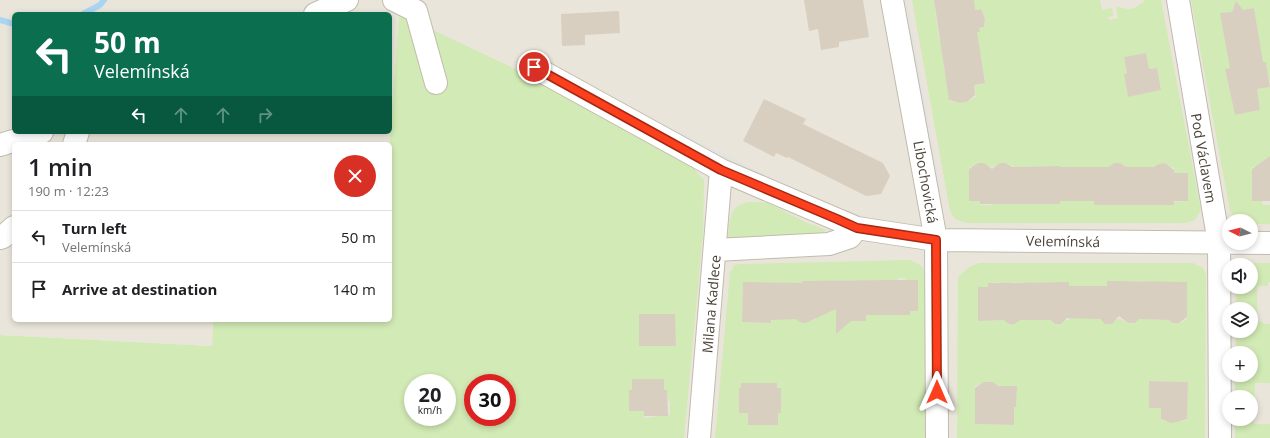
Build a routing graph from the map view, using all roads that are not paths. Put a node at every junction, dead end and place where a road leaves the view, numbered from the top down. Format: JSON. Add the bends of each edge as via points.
{"nodes":[{"id":1,"x":347,"y":0,"type":"edge"},
{"id":2,"x":394,"y":0,"type":"edge"},
{"id":3,"x":892,"y":0,"type":"edge"},
{"id":4,"x":1178,"y":0,"type":"edge"},
{"id":5,"x":320,"y":12,"type":"edge"},
{"id":6,"x":534,"y":67,"type":"dead end"},
{"id":7,"x":436,"y":83,"type":"dead end"},
{"id":8,"x":35,"y":134,"type":"edge"},
{"id":9,"x":1,"y":143,"type":"edge"},
{"id":10,"x":721,"y":170,"type":"junction"},
{"id":11,"x":857,"y":228,"type":"junction"},
{"id":12,"x":12,"y":229,"type":"edge"},
{"id":13,"x":0,"y":238,"type":"edge"},
{"id":14,"x":936,"y":240,"type":"junction"},
{"id":15,"x":1219,"y":243,"type":"junction"},
{"id":16,"x":1270,"y":243,"type":"edge"},
{"id":17,"x":716,"y":250,"type":"junction"},
{"id":18,"x":699,"y":438,"type":"edge"},
{"id":19,"x":937,"y":438,"type":"edge"},
{"id":20,"x":1220,"y":438,"type":"edge"}],
"edges":[{"from":1,"to":5,"type":"street"},
{"from":2,"to":7,"type":"street","via":[[416,11]]},
{"from":3,"to":14,"type":"street","name":"Libochovická"},
{"from":4,"to":15,"type":"street","name":"Pod Václavem"},
{"from":6,"to":10,"type":"street","name":"Velemínská"},
{"from":8,"to":9,"type":"street"},
{"from":10,"to":11,"type":"street","name":"Velemínská"},
{"from":10,"to":17,"type":"street","name":"Milana Kadlece"},
{"from":11,"to":14,"type":"street","name":"Velemínská"},
{"from":11,"to":17,"type":"street","via":[[850,237],[829,244]]},
{"from":12,"to":13,"type":"street"},
{"from":14,"to":15,"type":"street","name":"Velemínská"},
{"from":14,"to":19,"type":"street","name":"Libochovická"},
{"from":15,"to":16,"type":"street","name":"Velemínská"},
{"from":15,"to":20,"type":"street","name":"Pod Václavem"},
{"from":17,"to":18,"type":"street","name":"Milana Kadlece"}]}
